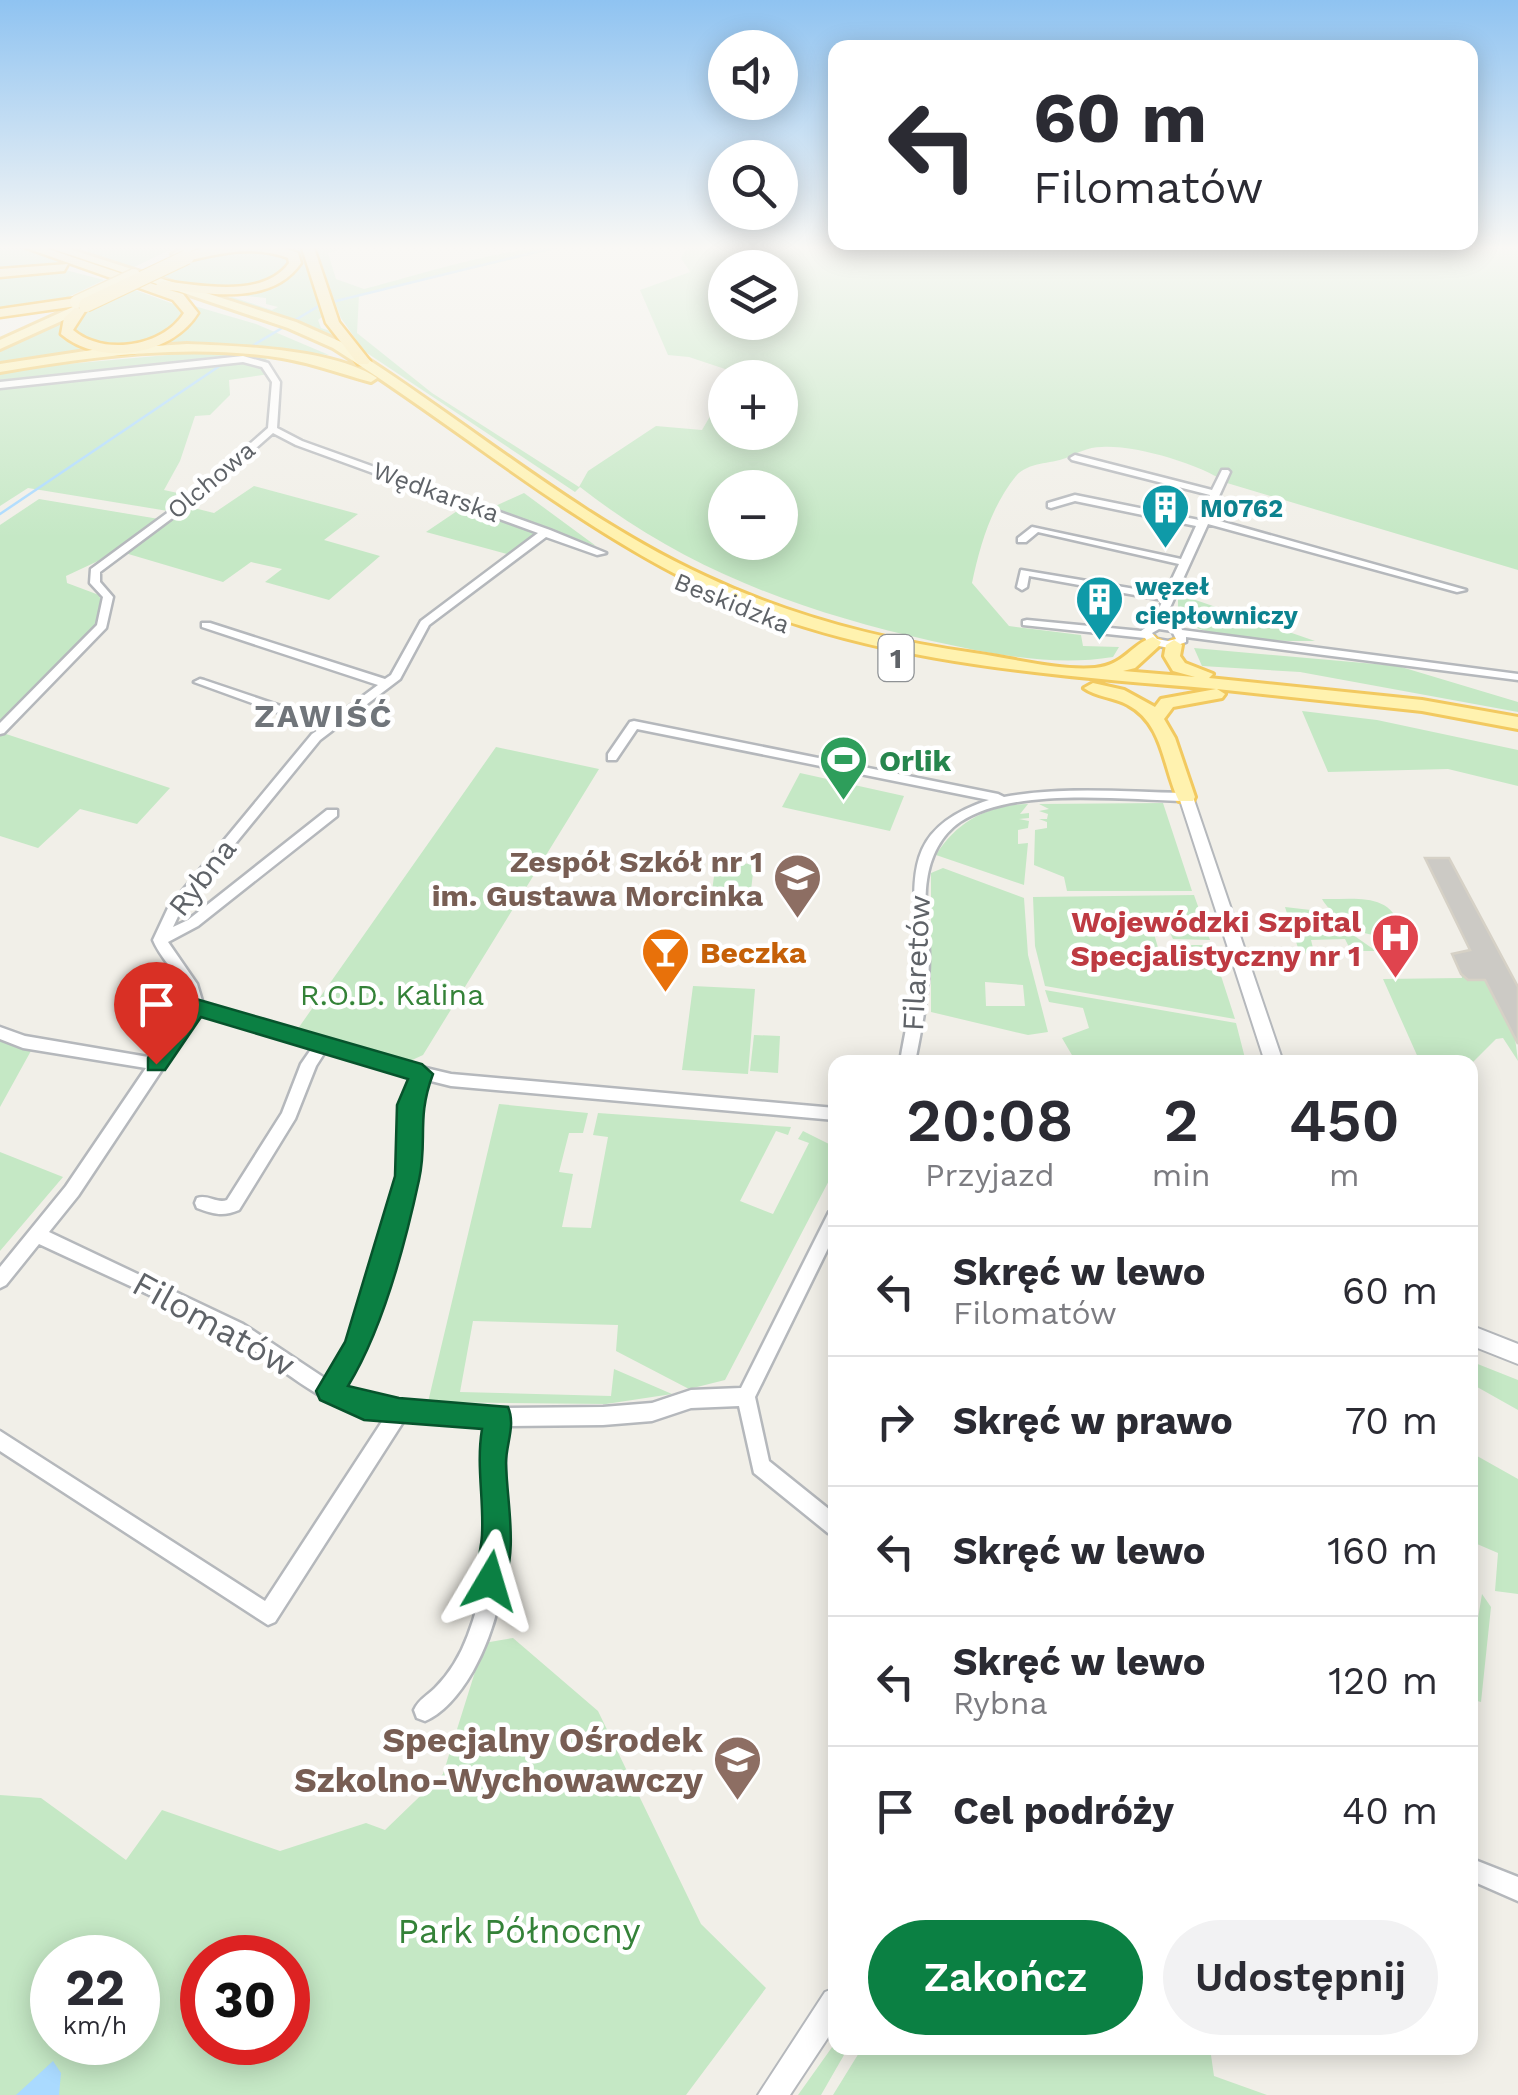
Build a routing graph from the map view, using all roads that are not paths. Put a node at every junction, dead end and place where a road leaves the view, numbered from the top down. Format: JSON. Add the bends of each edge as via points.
{"nodes":[{"id":1,"x":86,"y":343,"type":"edge"},
{"id":2,"x":143,"y":343,"type":"edge"},
{"id":3,"x":310,"y":343,"type":"edge"},
{"id":4,"x":321,"y":343,"type":"edge"},
{"id":5,"x":348,"y":343,"type":"edge"},
{"id":6,"x":240,"y":353,"type":"junction"},
{"id":7,"x":363,"y":360,"type":"junction"},
{"id":8,"x":0,"y":368,"type":"edge"},
{"id":9,"x":371,"y":378,"type":"junction"},
{"id":10,"x":0,"y":385,"type":"edge"},
{"id":11,"x":272,"y":429,"type":"junction"},
{"id":12,"x":1075,"y":458,"type":"dead end"},
{"id":13,"x":1225,"y":472,"type":"dead end"},
{"id":14,"x":1216,"y":494,"type":"junction"},
{"id":15,"x":1051,"y":505,"type":"dead end"},
{"id":16,"x":1204,"y":522,"type":"junction"},
{"id":17,"x":546,"y":532,"type":"junction"},
{"id":18,"x":1022,"y":540,"type":"dead end"},
{"id":19,"x":601,"y":553,"type":"dead end"},
{"id":20,"x":1187,"y":563,"type":"junction"},
{"id":21,"x":1022,"y":587,"type":"dead end"},
{"id":22,"x":1461,"y":590,"type":"dead end"},
{"id":23,"x":1167,"y":598,"type":"junction"},
{"id":24,"x":1027,"y":624,"type":"dead end"},
{"id":25,"x":206,"y":625,"type":"dead end"},
{"id":26,"x":1151,"y":633,"type":"junction"},
{"id":27,"x":1177,"y":636,"type":"junction"},
{"id":28,"x":1518,"y":677,"type":"edge"},
{"id":29,"x":1083,"y":681,"type":"junction"},
{"id":30,"x":200,"y":682,"type":"dead end"},
{"id":31,"x":388,"y":684,"type":"junction"},
{"id":32,"x":1341,"y":692,"type":"junction"},
{"id":33,"x":1216,"y":694,"type":"junction"},
{"id":34,"x":1157,"y":716,"type":"junction"},
{"id":35,"x":1518,"y":723,"type":"edge"},
{"id":36,"x":327,"y":726,"type":"junction"},
{"id":37,"x":0,"y":730,"type":"edge"},
{"id":38,"x":1518,"y":735,"type":"edge"},
{"id":39,"x":612,"y":757,"type":"dead end"},
{"id":40,"x":942,"y":789,"type":"junction"},
{"id":41,"x":1002,"y":798,"type":"junction"},
{"id":42,"x":1186,"y":798,"type":"junction"},
{"id":43,"x":332,"y":813,"type":"dead end"},
{"id":44,"x":958,"y":815,"type":"junction"},
{"id":45,"x":160,"y":940,"type":"junction"},
{"id":46,"x":196,"y":1008,"type":"junction"},
{"id":47,"x":0,"y":1033,"type":"edge"},
{"id":48,"x":322,"y":1044,"type":"junction"},
{"id":49,"x":908,"y":1055,"type":"edge"},
{"id":50,"x":1272,"y":1055,"type":"edge"},
{"id":51,"x":156,"y":1064,"type":"junction"},
{"id":52,"x":422,"y":1074,"type":"junction"},
{"id":53,"x":828,"y":1113,"type":"edge"},
{"id":54,"x":203,"y":1204,"type":"dead end"},
{"id":55,"x":828,"y":1231,"type":"edge"},
{"id":56,"x":38,"y":1235,"type":"junction"},
{"id":57,"x":0,"y":1280,"type":"edge"},
{"id":58,"x":1478,"y":1338,"type":"edge"},
{"id":59,"x":1518,"y":1354,"type":"edge"},
{"id":60,"x":330,"y":1391,"type":"junction"},
{"id":61,"x":746,"y":1397,"type":"junction"},
{"id":62,"x":399,"y":1412,"type":"junction"},
{"id":63,"x":498,"y":1417,"type":"junction"},
{"id":64,"x":0,"y":1440,"type":"edge"},
{"id":65,"x":828,"y":1520,"type":"edge"},
{"id":66,"x":425,"y":1710,"type":"dead end"},
{"id":67,"x":1478,"y":1872,"type":"edge"},
{"id":68,"x":1518,"y":1889,"type":"edge"},
{"id":69,"x":828,"y":2012,"type":"edge"},
{"id":70,"x":773,"y":2095,"type":"edge"}],
"edges":[{"from":1,"to":2,"type":"highway"},
{"from":3,"to":9,"type":"main road","name":"Beskidzka","number":"1"},
{"from":4,"to":7,"type":"main road","name":"Beskidzka","number":"1"},
{"from":5,"to":7,"type":"highway"},
{"from":6,"to":8,"type":"main road","via":[[182,349]]},
{"from":6,"to":9,"type":"main road","via":[[265,350],[322,360]]},
{"from":6,"to":10,"type":"street","via":[[213,362]]},
{"from":6,"to":11,"type":"street","name":"Olchowa","via":[[260,362],[276,382]]},
{"from":7,"to":29,"type":"main road","name":"Beskidzka","number":"1","via":[[623,538],[725,592],[882,643]]},
{"from":9,"to":29,"type":"main road","name":"Beskidzka","number":"1","via":[[610,544],[716,600],[812,636],[907,660]]},
{"from":11,"to":17,"type":"street","name":"Wędkarska"},
{"from":11,"to":37,"type":"street","name":"Olchowa","via":[[196,496],[95,570],[108,597],[104,623]]},
{"from":12,"to":14,"type":"street"},
{"from":13,"to":14,"type":"street"},
{"from":14,"to":16,"type":"street"},
{"from":15,"to":16,"type":"street","via":[[1075,498]]},
{"from":16,"to":20,"type":"street"},
{"from":16,"to":22,"type":"street"},
{"from":17,"to":19,"type":"street","name":"Wędkarska"},
{"from":17,"to":31,"type":"street","name":"Rybna","via":[[433,615]]},
{"from":18,"to":20,"type":"street","via":[[1036,529]]},
{"from":20,"to":23,"type":"street"},
{"from":21,"to":23,"type":"street","via":[[1024,572]]},
{"from":23,"to":26,"type":"street"},
{"from":23,"to":27,"type":"street"},
{"from":24,"to":26,"type":"street"},
{"from":25,"to":31,"type":"street"},
{"from":26,"to":27,"type":"street"},
{"from":26,"to":27,"type":"street"},
{"from":26,"to":29,"type":"main road","via":[[1129,664]]},
{"from":27,"to":28,"type":"street"},
{"from":27,"to":32,"type":"main road","via":[[1174,662],[1187,670]]},
{"from":29,"to":32,"type":"main road","name":"Beskidzka","number":"1"},
{"from":29,"to":33,"type":"main road","name":"Beskidzka","number":"1"},
{"from":29,"to":34,"type":"main road","via":[[1134,698]]},
{"from":30,"to":36,"type":"street"},
{"from":31,"to":36,"type":"street","name":"Rybna"},
{"from":32,"to":35,"type":"main road","name":"Beskidzka","number":"1"},
{"from":33,"to":34,"type":"main road","via":[[1168,703]]},
{"from":33,"to":38,"type":"main road","name":"Beskidzka","number":"1","via":[[1373,708]]},
{"from":34,"to":42,"type":"main road"},
{"from":36,"to":45,"type":"street","name":"Rybna","via":[[176,908]]},
{"from":39,"to":40,"type":"street","via":[[634,725]]},
{"from":40,"to":41,"type":"street"},
{"from":40,"to":44,"type":"street"},
{"from":41,"to":42,"type":"street"},
{"from":41,"to":44,"type":"street"},
{"from":42,"to":50,"type":"street"},
{"from":43,"to":45,"type":"street","via":[[193,923]]},
{"from":44,"to":49,"type":"street","name":"Filaretów","via":[[932,845],[920,878],[922,965]]},
{"from":45,"to":46,"type":"street","name":"Rybna","via":[[165,957],[192,986]]},
{"from":46,"to":48,"type":"street"},
{"from":46,"to":51,"type":"street"},
{"from":47,"to":51,"type":"street"},
{"from":48,"to":52,"type":"street"},
{"from":48,"to":54,"type":"street","via":[[290,1115],[233,1205]]},
{"from":51,"to":56,"type":"street"},
{"from":52,"to":53,"type":"street","via":[[515,1089]]},
{"from":52,"to":60,"type":"street","via":[[409,1105],[410,1166],[402,1196],[357,1347]]},
{"from":55,"to":61,"type":"street"},
{"from":56,"to":57,"type":"street"},
{"from":56,"to":60,"type":"street","name":"Filomatów","via":[[236,1330]]},
{"from":58,"to":59,"type":"street"},
{"from":60,"to":62,"type":"street","name":"Filomatów"},
{"from":61,"to":63,"type":"street","name":"Filomatów","via":[[691,1399],[652,1412]]},
{"from":61,"to":65,"type":"street","via":[[760,1466]]},
{"from":62,"to":63,"type":"street","name":"Filomatów"},
{"from":62,"to":64,"type":"street","via":[[268,1615]]},
{"from":63,"to":66,"type":"street","via":[[492,1460],[497,1534],[476,1642],[448,1694]]},
{"from":67,"to":68,"type":"street"},
{"from":69,"to":70,"type":"street"}]}
